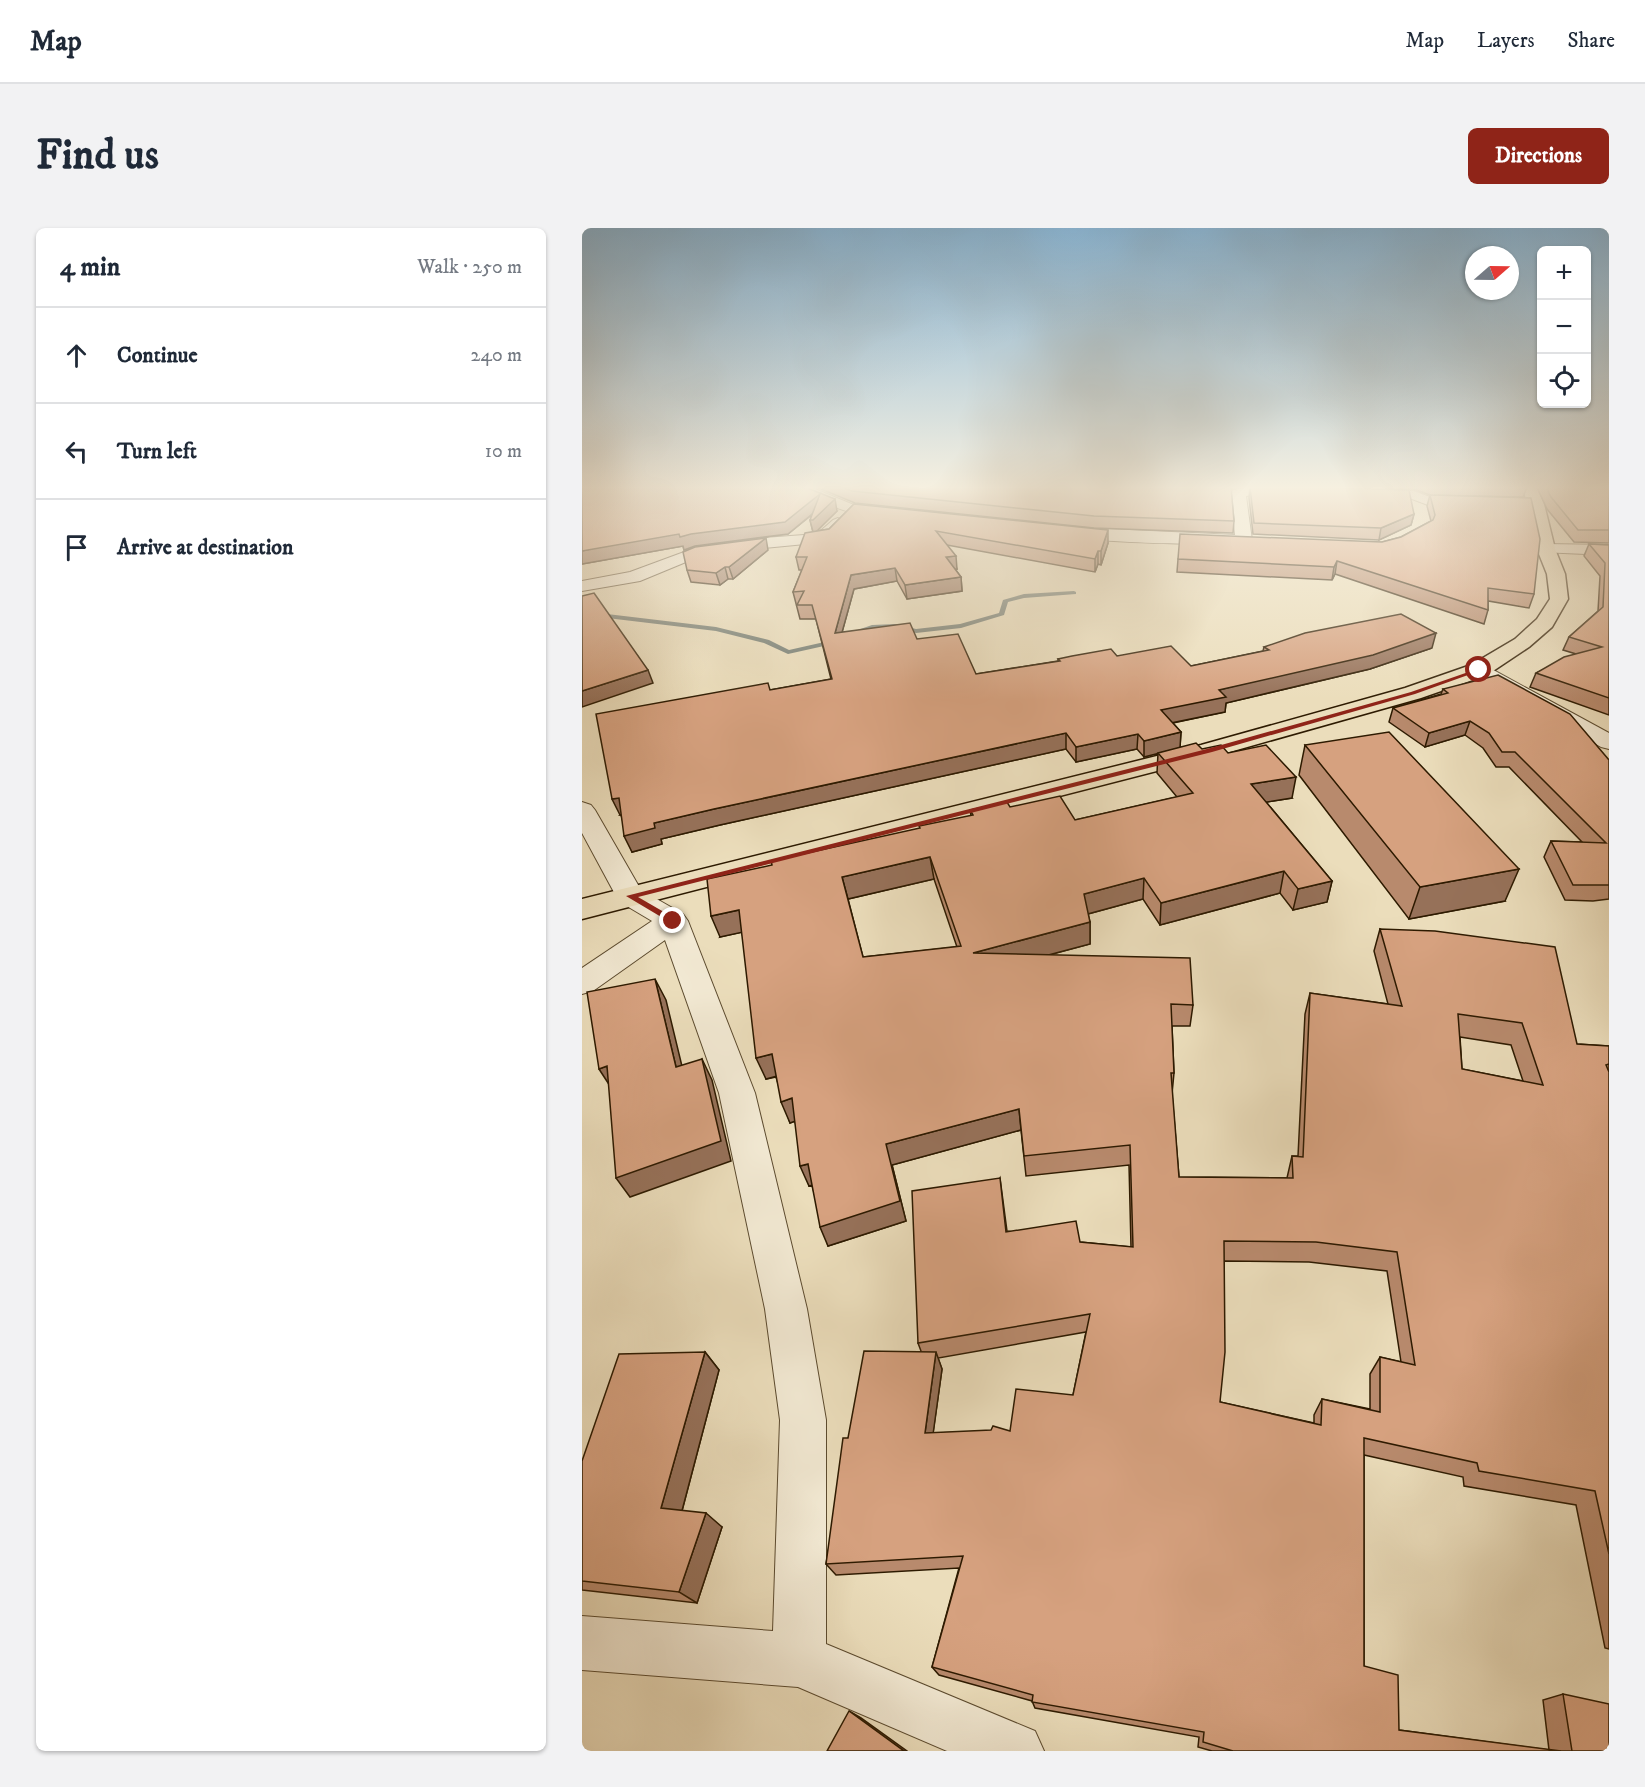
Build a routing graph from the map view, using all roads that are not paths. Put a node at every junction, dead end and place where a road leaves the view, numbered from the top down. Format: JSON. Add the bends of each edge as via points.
{"nodes":[{"id":1,"x":682,"y":558,"type":"edge"},
{"id":2,"x":1550,"y":558,"type":"edge"},
{"id":3,"x":582,"y":586,"type":"edge"},
{"id":4,"x":1479,"y":670,"type":"junction"},
{"id":5,"x":1609,"y":742,"type":"edge"},
{"id":6,"x":582,"y":810,"type":"edge"},
{"id":7,"x":630,"y":896,"type":"junction"},
{"id":8,"x":582,"y":909,"type":"edge"},
{"id":9,"x":673,"y":921,"type":"junction"},
{"id":10,"x":582,"y":983,"type":"edge"},
{"id":11,"x":582,"y":1643,"type":"edge"},
{"id":12,"x":800,"y":1660,"type":"junction"},
{"id":13,"x":1015,"y":1751,"type":"edge"}],
"edges":[{"from":1,"to":3,"type":"street","via":[[634,577]]},
{"from":2,"to":4,"type":"main road","via":[[1559,599],[1545,623],[1521,644]]},
{"from":4,"to":5,"type":"street"},
{"from":4,"to":7,"type":"main road","via":[[1413,693],[1210,750]]},
{"from":6,"to":7,"type":"street"},
{"from":7,"to":8,"type":"main road"},
{"from":7,"to":9,"type":"street"},
{"from":9,"to":10,"type":"street"},
{"from":9,"to":12,"type":"street","via":[[737,1093],[786,1309],[803,1420]]},
{"from":11,"to":12,"type":"street"},
{"from":12,"to":13,"type":"street"}]}
